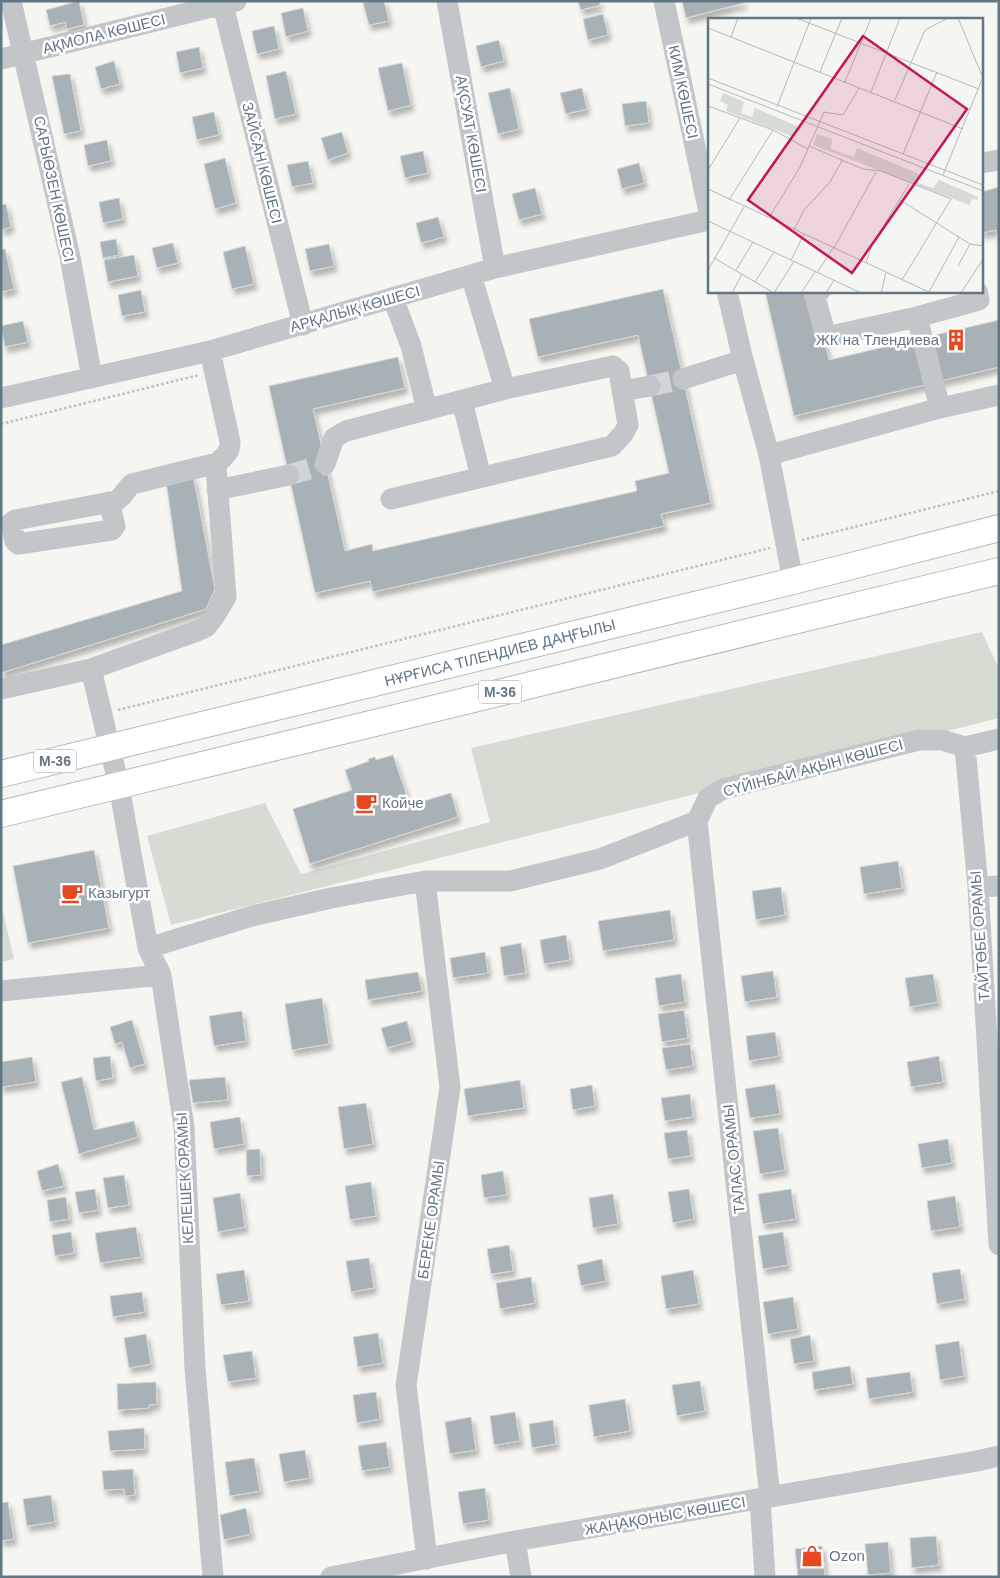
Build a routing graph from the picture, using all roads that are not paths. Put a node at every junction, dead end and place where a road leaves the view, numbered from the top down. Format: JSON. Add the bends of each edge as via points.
{"nodes":[{"id":1,"x":11,"y":1,"type":"edge"},
{"id":2,"x":447,"y":1,"type":"edge"},
{"id":3,"x":664,"y":1,"type":"edge"},
{"id":4,"x":227,"y":2,"type":"edge"},
{"id":5,"x":24,"y":54,"type":"junction"},
{"id":6,"x":1,"y":60,"type":"edge"},
{"id":7,"x":999,"y":160,"type":"edge"},
{"id":8,"x":982,"y":163,"type":"edge"},
{"id":9,"x":708,"y":207,"type":"edge"},
{"id":10,"x":708,"y":220,"type":"edge"},
{"id":11,"x":495,"y":268,"type":"junction"},
{"id":12,"x":471,"y":275,"type":"junction"},
{"id":13,"x":727,"y":292,"type":"edge"},
{"id":14,"x":817,"y":292,"type":"edge"},
{"id":15,"x":977,"y":292,"type":"edge"},
{"id":16,"x":393,"y":298,"type":"junction"},
{"id":17,"x":916,"y":317,"type":"junction"},
{"id":18,"x":303,"y":325,"type":"junction"},
{"id":19,"x":743,"y":360,"type":"junction"},
{"id":20,"x":212,"y":361,"type":"junction"},
{"id":21,"x":92,"y":378,"type":"junction"},
{"id":22,"x":683,"y":379,"type":"tunnel mouth"},
{"id":23,"x":650,"y":386,"type":"tunnel mouth"},
{"id":24,"x":505,"y":388,"type":"junction"},
{"id":25,"x":622,"y":391,"type":"junction"},
{"id":26,"x":999,"y":395,"type":"edge"},
{"id":27,"x":1,"y":398,"type":"edge"},
{"id":28,"x":462,"y":401,"type":"junction"},
{"id":29,"x":940,"y":408,"type":"junction"},
{"id":30,"x":426,"y":410,"type":"junction"},
{"id":31,"x":769,"y":455,"type":"junction"},
{"id":32,"x":217,"y":463,"type":"junction"},
{"id":33,"x":325,"y":464,"type":"dead end"},
{"id":34,"x":289,"y":475,"type":"tunnel mouth"},
{"id":35,"x":481,"y":477,"type":"junction"},
{"id":36,"x":216,"y":490,"type":"junction"},
{"id":37,"x":391,"y":499,"type":"dead end"},
{"id":38,"x":6,"y":525,"type":"edge"},
{"id":39,"x":999,"y":528,"type":"edge"},
{"id":40,"x":999,"y":570,"type":"edge"},
{"id":41,"x":793,"y":581,"type":"junction"},
{"id":42,"x":91,"y":669,"type":"junction"},
{"id":43,"x":1,"y":688,"type":"edge"},
{"id":44,"x":999,"y":739,"type":"edge"},
{"id":45,"x":110,"y":748,"type":"junction"},
{"id":46,"x":964,"y":748,"type":"junction"},
{"id":47,"x":1,"y":774,"type":"edge"},
{"id":48,"x":119,"y":786,"type":"junction"},
{"id":49,"x":1,"y":814,"type":"edge"},
{"id":50,"x":697,"y":821,"type":"junction"},
{"id":51,"x":425,"y":881,"type":"junction"},
{"id":52,"x":999,"y":886,"type":"edge"},
{"id":53,"x":978,"y":887,"type":"junction"},
{"id":54,"x":148,"y":948,"type":"junction"},
{"id":55,"x":160,"y":975,"type":"junction"},
{"id":56,"x":1,"y":991,"type":"edge"},
{"id":57,"x":999,"y":1246,"type":"edge"},
{"id":58,"x":999,"y":1456,"type":"edge"},
{"id":59,"x":765,"y":1498,"type":"junction"},
{"id":60,"x":515,"y":1541,"type":"junction"},
{"id":61,"x":427,"y":1559,"type":"junction"},
{"id":62,"x":213,"y":1577,"type":"edge"},
{"id":63,"x":331,"y":1577,"type":"edge"},
{"id":64,"x":521,"y":1577,"type":"edge"},
{"id":65,"x":765,"y":1577,"type":"edge"}],
"edges":[{"from":1,"to":5,"type":"street","name":"САРЫӨЗЕН КӨШЕСІ"},
{"from":2,"to":11,"type":"street","name":"АҚСУАТ КӨШЕСІ"},
{"from":3,"to":9,"type":"street","name":"КИМ КӨШЕСІ"},
{"from":4,"to":5,"type":"street","name":"АҚМОЛА КӨШЕСІ"},
{"from":4,"to":18,"type":"street","name":"ЗАЙСАН КӨШЕСІ"},
{"from":5,"to":6,"type":"street","name":"АҚМОЛА КӨШЕСІ"},
{"from":5,"to":21,"type":"street","name":"САРЫӨЗЕН КӨШЕСІ","via":[[70,257]]},
{"from":7,"to":8,"type":"street"},
{"from":10,"to":11,"type":"street","name":"АРҚАЛЫҚ КӨШЕСІ"},
{"from":11,"to":12,"type":"street","name":"АРҚАЛЫҚ КӨШЕСІ"},
{"from":12,"to":16,"type":"street","name":"АРҚАЛЫҚ КӨШЕСІ"},
{"from":12,"to":24,"type":"street"},
{"from":13,"to":19,"type":"street"},
{"from":14,"to":17,"type":"street","via":[[814,293],[826,337]]},
{"from":15,"to":17,"type":"street","via":[[979,300]]},
{"from":16,"to":18,"type":"street","name":"АРҚАЛЫҚ КӨШЕСІ"},
{"from":16,"to":30,"type":"street","via":[[411,346]]},
{"from":17,"to":29,"type":"street"},
{"from":18,"to":20,"type":"street","name":"АРҚАЛЫҚ КӨШЕСІ"},
{"from":19,"to":22,"type":"street"},
{"from":19,"to":31,"type":"street"},
{"from":20,"to":21,"type":"street","name":"АРҚАЛЫҚ КӨШЕСІ"},
{"from":20,"to":32,"type":"street","via":[[230,442],[228,454]]},
{"from":21,"to":27,"type":"street","name":"АРҚАЛЫҚ КӨШЕСІ"},
{"from":23,"to":25,"type":"street"},
{"from":24,"to":25,"type":"street","via":[[613,366],[619,371]]},
{"from":24,"to":28,"type":"street"},
{"from":25,"to":35,"type":"street","via":[[628,424],[612,446]]},
{"from":26,"to":29,"type":"street"},
{"from":28,"to":30,"type":"street"},
{"from":28,"to":35,"type":"street"},
{"from":29,"to":31,"type":"street"},
{"from":30,"to":33,"type":"street","via":[[339,434],[334,438]]},
{"from":31,"to":41,"type":"street"},
{"from":32,"to":36,"type":"street"},
{"from":32,"to":38,"type":"street","via":[[132,484],[121,499],[109,502],[115,526],[112,530],[18,544]]},
{"from":34,"to":36,"type":"street"},
{"from":35,"to":37,"type":"street"},
{"from":36,"to":42,"type":"street","via":[[226,597],[214,617],[197,632]]},
{"from":39,"to":41,"type":"main road","name":"НҰРҒИСА ТІЛЕНДИЕВ ДАҢҒЫЛЫ","number":"M-36"},
{"from":40,"to":48,"type":"main road","number":"M-36"},
{"from":41,"to":45,"type":"main road","name":"НҰРҒИСА ТІЛЕНДИЕВ ДАҢҒЫЛЫ","number":"M-36"},
{"from":42,"to":43,"type":"street"},
{"from":42,"to":45,"type":"street"},
{"from":44,"to":46,"type":"street"},
{"from":45,"to":47,"type":"main road","name":"НҰРҒИСА ТІЛЕНДИЕВ ДАҢҒЫЛЫ","number":"M-36"},
{"from":45,"to":48,"type":"street"},
{"from":46,"to":50,"type":"street","name":"СҮЙІНБАЙ АҚЫН КӨШЕСІ","via":[[942,740],[919,740],[723,789],[708,798]]},
{"from":46,"to":53,"type":"street","name":"ТАЙТӨБЕ ОРАМЫ"},
{"from":48,"to":49,"type":"main road","number":"M-36"},
{"from":48,"to":54,"type":"street","name":"КЕЛЕШЕК ОРАМЫ"},
{"from":50,"to":51,"type":"street","via":[[600,859],[510,881]]},
{"from":50,"to":59,"type":"street","name":"ТАЛАС ОРАМЫ"},
{"from":51,"to":54,"type":"street","via":[[252,916]]},
{"from":51,"to":61,"type":"street","name":"БЕРЕКЕ ОРАМЫ","via":[[450,1087],[406,1385]]},
{"from":52,"to":53,"type":"street"},
{"from":53,"to":57,"type":"street","name":"ТАЙТӨБЕ ОРАМЫ"},
{"from":54,"to":55,"type":"street","name":"КЕЛЕШЕК ОРАМЫ"},
{"from":55,"to":56,"type":"street"},
{"from":55,"to":62,"type":"street","name":"КЕЛЕШЕК ОРАМЫ","via":[[184,1128],[195,1368]]},
{"from":58,"to":59,"type":"street","name":"ЖАҢАҚОНЫС КӨШЕСІ"},
{"from":59,"to":60,"type":"street","name":"ЖАҢАҚОНЫС КӨШЕСІ"},
{"from":59,"to":65,"type":"street","name":"ТАЛАС ОРАМЫ"},
{"from":60,"to":61,"type":"street","name":"ЖАҢАҚОНЫС КӨШЕСІ"},
{"from":60,"to":64,"type":"street"},
{"from":61,"to":63,"type":"street","name":"ЖАҢАҚОНЫС КӨШЕСІ"}]}
